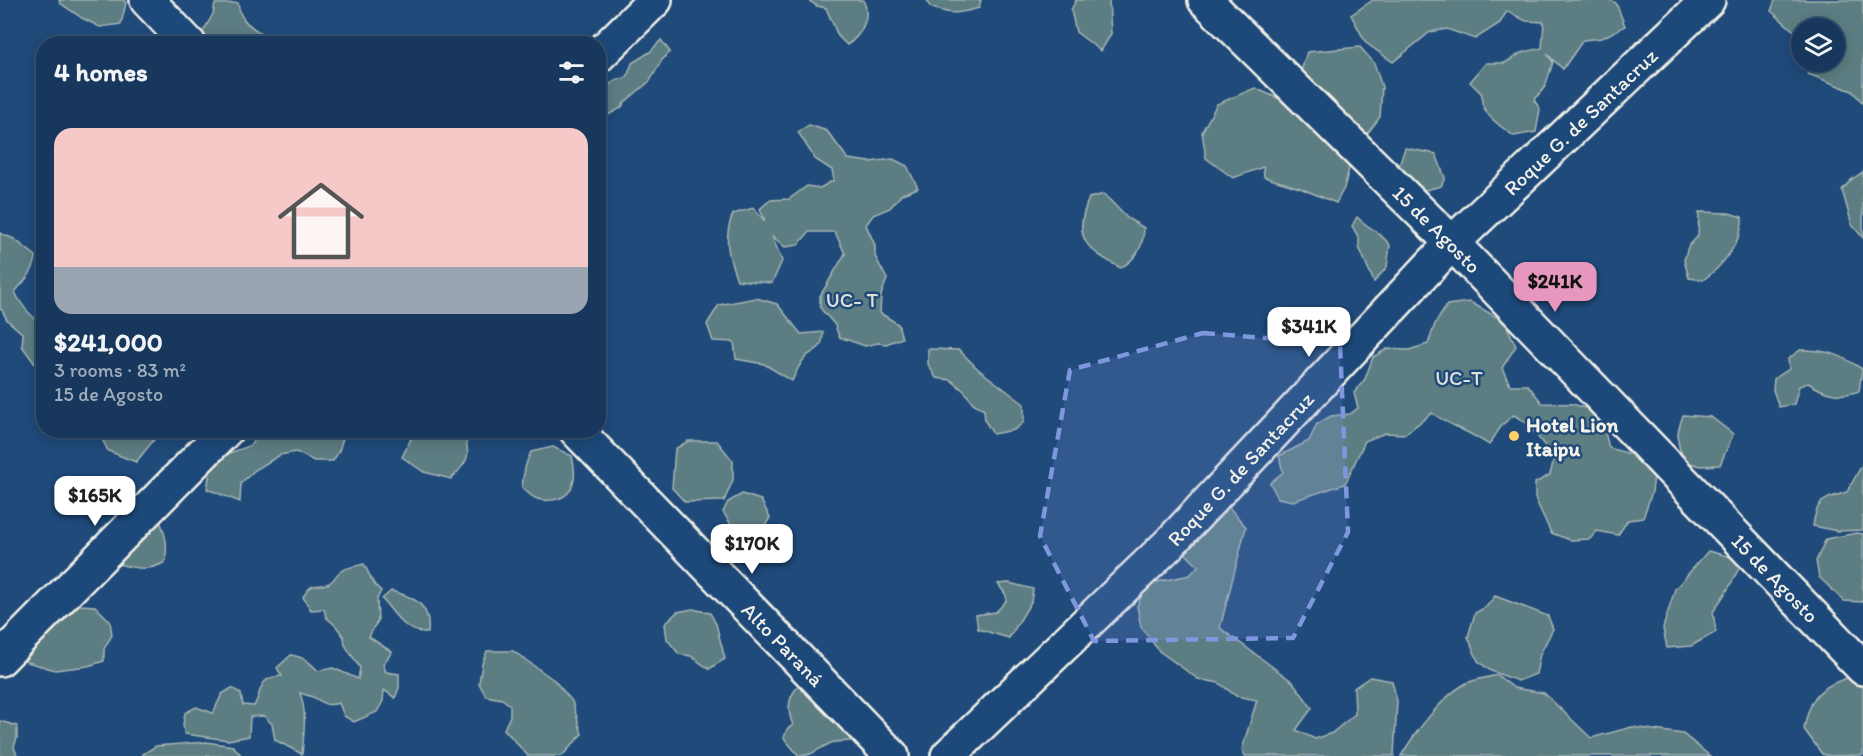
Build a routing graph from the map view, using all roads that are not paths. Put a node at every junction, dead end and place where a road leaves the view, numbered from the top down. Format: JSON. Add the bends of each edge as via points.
{"nodes":[{"id":1,"x":147,"y":0,"type":"edge"},
{"id":2,"x":655,"y":0,"type":"edge"},
{"id":3,"x":1205,"y":0,"type":"edge"},
{"id":4,"x":1708,"y":0,"type":"edge"},
{"id":5,"x":181,"y":36,"type":"edge"},
{"id":6,"x":606,"y":48,"type":"edge"},
{"id":7,"x":1452,"y":243,"type":"junction"},
{"id":8,"x":218,"y":438,"type":"edge"},
{"id":9,"x":584,"y":438,"type":"edge"},
{"id":10,"x":0,"y":659,"type":"edge"},
{"id":11,"x":1863,"y":668,"type":"edge"},
{"id":12,"x":892,"y":756,"type":"edge"},
{"id":13,"x":948,"y":756,"type":"edge"}],
"edges":[{"from":1,"to":5,"type":"street"},
{"from":2,"to":6,"type":"street"},
{"from":3,"to":7,"type":"street","name":"15 de Agosto"},
{"from":4,"to":7,"type":"street","name":"Roque G. de Santacruz"},
{"from":7,"to":11,"type":"street","name":"15 de Agosto"},
{"from":7,"to":13,"type":"street","name":"Roque G. de Santacruz","via":[[1169,544]]},
{"from":8,"to":10,"type":"street"},
{"from":9,"to":12,"type":"street","name":"Alto Paraná"}]}
